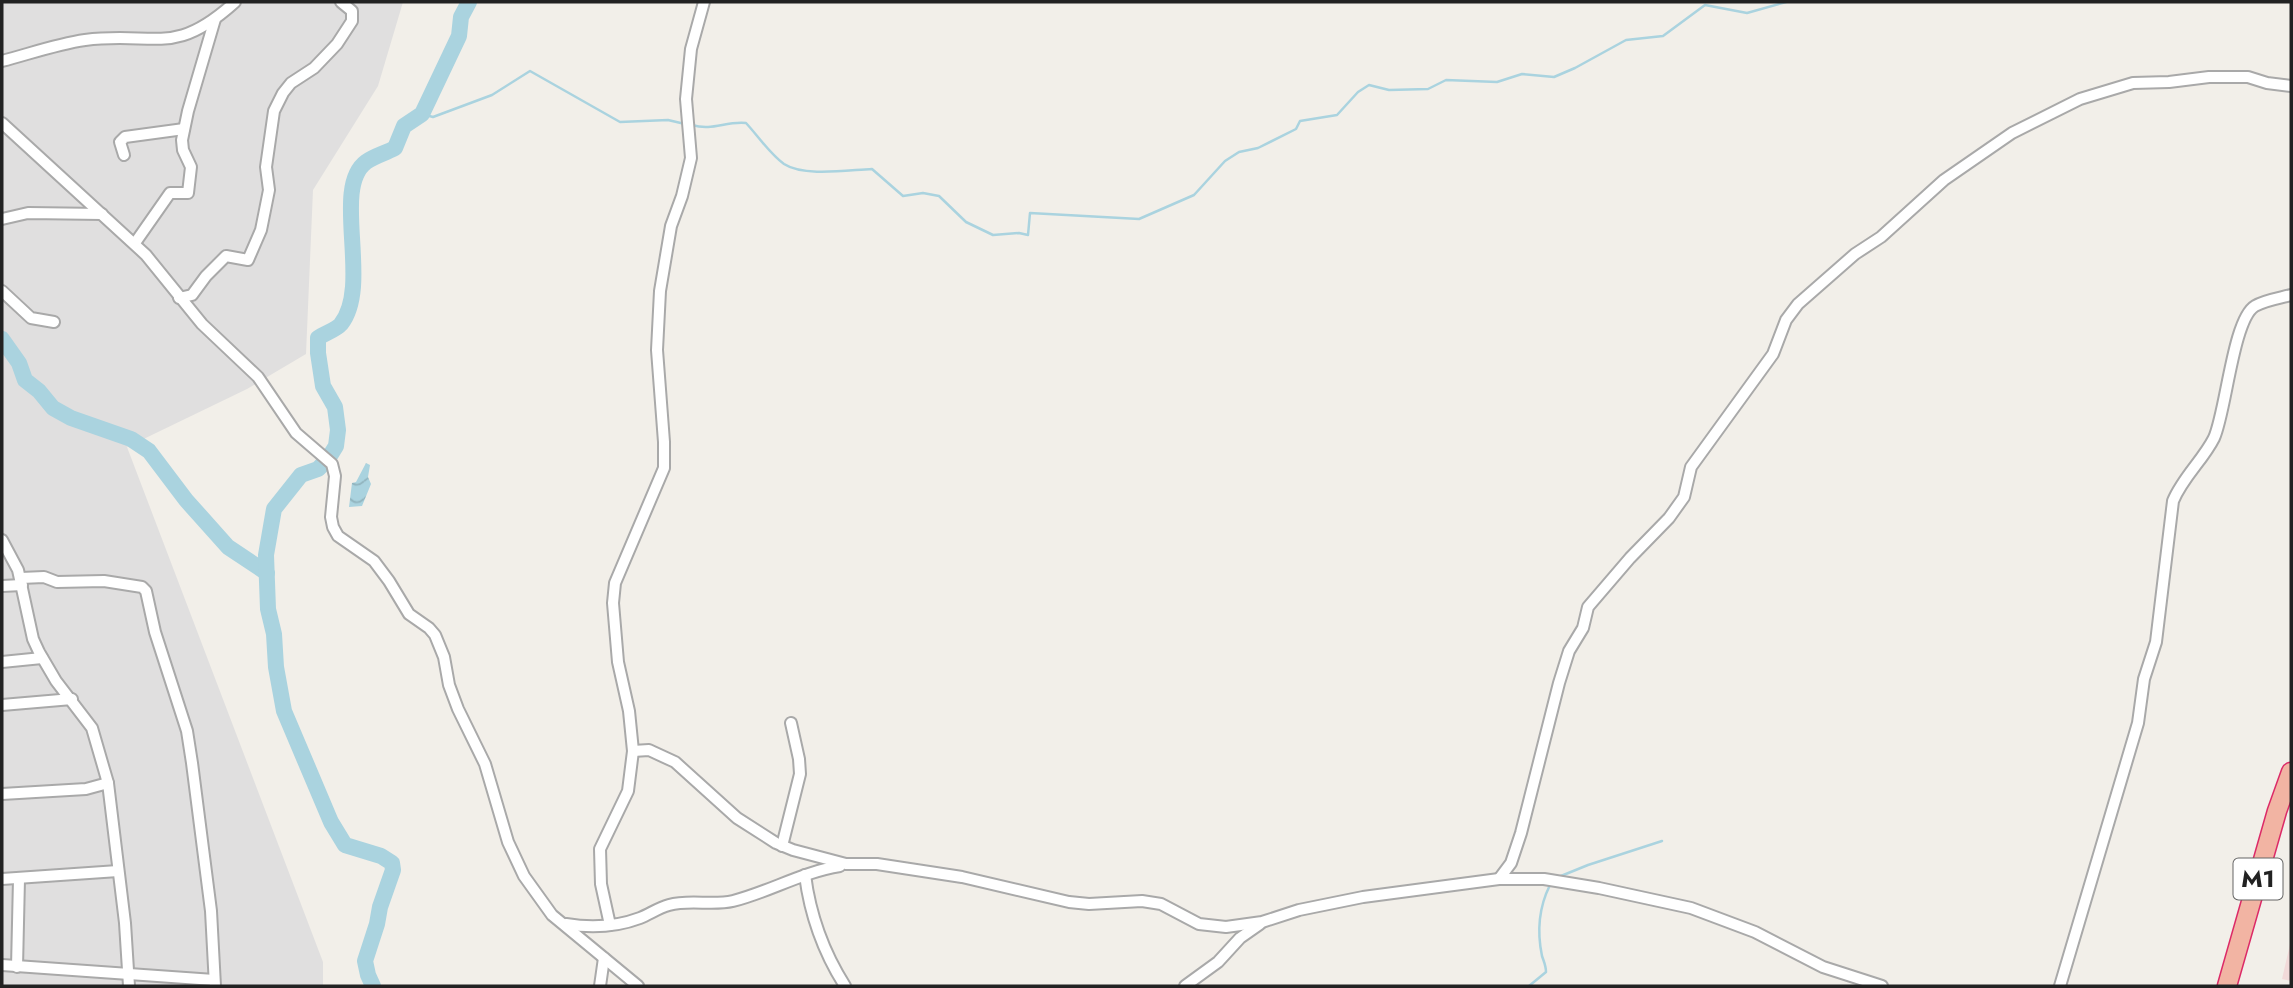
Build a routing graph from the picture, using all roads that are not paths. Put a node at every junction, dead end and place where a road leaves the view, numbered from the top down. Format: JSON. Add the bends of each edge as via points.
{"nodes":[{"id":1,"x":235,"y":2,"type":"edge"},
{"id":2,"x":341,"y":2,"type":"edge"},
{"id":3,"x":704,"y":2,"type":"edge"},
{"id":4,"x":215,"y":19,"type":"junction"},
{"id":5,"x":2,"y":61,"type":"edge"},
{"id":6,"x":2291,"y":86,"type":"edge"},
{"id":7,"x":2,"y":123,"type":"edge"},
{"id":8,"x":184,"y":129,"type":"junction"},
{"id":9,"x":124,"y":155,"type":"dead end"},
{"id":10,"x":102,"y":214,"type":"junction"},
{"id":11,"x":2,"y":219,"type":"edge"},
{"id":12,"x":135,"y":243,"type":"junction"},
{"id":13,"x":2,"y":291,"type":"edge"},
{"id":14,"x":2291,"y":295,"type":"edge"},
{"id":15,"x":179,"y":298,"type":"junction"},
{"id":16,"x":54,"y":322,"type":"dead end"},
{"id":17,"x":2,"y":540,"type":"edge"},
{"id":18,"x":21,"y":581,"type":"junction"},
{"id":19,"x":2,"y":586,"type":"edge"},
{"id":20,"x":42,"y":658,"type":"junction"},
{"id":21,"x":2,"y":662,"type":"edge"},
{"id":22,"x":72,"y":699,"type":"junction"},
{"id":23,"x":2,"y":705,"type":"edge"},
{"id":24,"x":790,"y":723,"type":"dead end"},
{"id":25,"x":633,"y":751,"type":"junction"},
{"id":26,"x":2291,"y":772,"type":"edge"},
{"id":27,"x":108,"y":783,"type":"junction"},
{"id":28,"x":2,"y":794,"type":"edge"},
{"id":29,"x":782,"y":846,"type":"junction"},
{"id":30,"x":846,"y":864,"type":"junction"},
{"id":31,"x":118,"y":871,"type":"junction"},
{"id":32,"x":804,"y":875,"type":"junction"},
{"id":33,"x":2,"y":878,"type":"edge"},
{"id":34,"x":19,"y":879,"type":"junction"},
{"id":35,"x":1499,"y":879,"type":"junction"},
{"id":36,"x":1262,"y":922,"type":"junction"},
{"id":37,"x":563,"y":924,"type":"junction"},
{"id":38,"x":610,"y":925,"type":"junction"},
{"id":39,"x":604,"y":958,"type":"junction"},
{"id":40,"x":2,"y":965,"type":"edge"},
{"id":41,"x":17,"y":967,"type":"junction"},
{"id":42,"x":129,"y":973,"type":"junction"},
{"id":43,"x":214,"y":983,"type":"edge"},
{"id":44,"x":129,"y":986,"type":"edge"},
{"id":45,"x":600,"y":986,"type":"edge"},
{"id":46,"x":638,"y":986,"type":"edge"},
{"id":47,"x":845,"y":986,"type":"edge"},
{"id":48,"x":1185,"y":986,"type":"edge"},
{"id":49,"x":1882,"y":986,"type":"edge"},
{"id":50,"x":2060,"y":986,"type":"edge"},
{"id":51,"x":2228,"y":986,"type":"edge"}],
"edges":[{"from":1,"to":4,"type":"street"},
{"from":2,"to":15,"type":"street","via":[[352,12],[352,21],[314,68],[290,83],[274,111],[266,167],[267,202],[248,260],[226,256],[192,295]]},
{"from":3,"to":25,"type":"street","via":[[691,49],[687,99],[691,158],[671,226],[660,291],[657,350],[664,468],[615,583],[613,603]]},
{"from":4,"to":5,"type":"street","via":[[173,39],[83,40]]},
{"from":4,"to":8,"type":"street"},
{"from":6,"to":35,"type":"street","via":[[2248,77],[2209,77],[2124,85],[2080,99],[2012,133],[1944,180],[1798,304],[1786,320],[1773,354],[1691,467],[1684,498],[1588,607],[1559,683],[1521,833],[1511,863]]},
{"from":7,"to":10,"type":"street"},
{"from":8,"to":9,"type":"street","via":[[125,137],[120,142]]},
{"from":8,"to":12,"type":"street","via":[[183,150],[191,167],[188,193],[170,193]]},
{"from":10,"to":11,"type":"street","via":[[28,213]]},
{"from":10,"to":12,"type":"street"},
{"from":12,"to":15,"type":"street"},
{"from":13,"to":16,"type":"street","via":[[31,318]]},
{"from":14,"to":50,"type":"street","via":[[2254,306],[2249,313],[2227,378],[2215,435],[2178,488],[2156,642],[2144,679],[2138,723]]},
{"from":15,"to":37,"type":"street","via":[[258,377],[296,433],[332,464],[332,527],[374,561],[409,614],[435,635],[458,709],[485,764],[515,862],[542,904]]},
{"from":17,"to":18,"type":"street"},
{"from":18,"to":19,"type":"street"},
{"from":18,"to":20,"type":"street","via":[[33,639]]},
{"from":18,"to":43,"type":"street","via":[[44,577],[54,582],[104,581],[146,591],[187,732],[211,911]]},
{"from":20,"to":21,"type":"street"},
{"from":20,"to":22,"type":"street"},
{"from":22,"to":23,"type":"street"},
{"from":22,"to":27,"type":"street","via":[[92,728]]},
{"from":24,"to":29,"type":"street","via":[[800,774]]},
{"from":25,"to":29,"type":"street","via":[[649,750],[675,762],[719,804]]},
{"from":25,"to":38,"type":"street","via":[[628,791],[600,849],[601,884]]},
{"from":26,"to":51,"type":"highway","number":"M1"},
{"from":27,"to":28,"type":"street","via":[[86,789]]},
{"from":27,"to":31,"type":"street"},
{"from":29,"to":30,"type":"street"},
{"from":30,"to":32,"type":"street"},
{"from":30,"to":36,"type":"street","via":[[923,871],[1069,902],[1161,904],[1211,926]]},
{"from":31,"to":34,"type":"street"},
{"from":31,"to":42,"type":"street"},
{"from":32,"to":38,"type":"street","via":[[747,898],[717,904],[675,903]]},
{"from":32,"to":47,"type":"street","via":[[818,928]]},
{"from":33,"to":34,"type":"street"},
{"from":34,"to":41,"type":"street"},
{"from":35,"to":36,"type":"street","via":[[1363,897],[1299,909]]},
{"from":35,"to":49,"type":"street","via":[[1544,879],[1691,908],[1755,932],[1823,967]]},
{"from":36,"to":48,"type":"street"},
{"from":37,"to":38,"type":"street"},
{"from":37,"to":39,"type":"street"},
{"from":39,"to":45,"type":"street"},
{"from":39,"to":46,"type":"street"},
{"from":40,"to":41,"type":"street"},
{"from":41,"to":42,"type":"street"},
{"from":42,"to":43,"type":"street"},
{"from":42,"to":44,"type":"street"}]}
